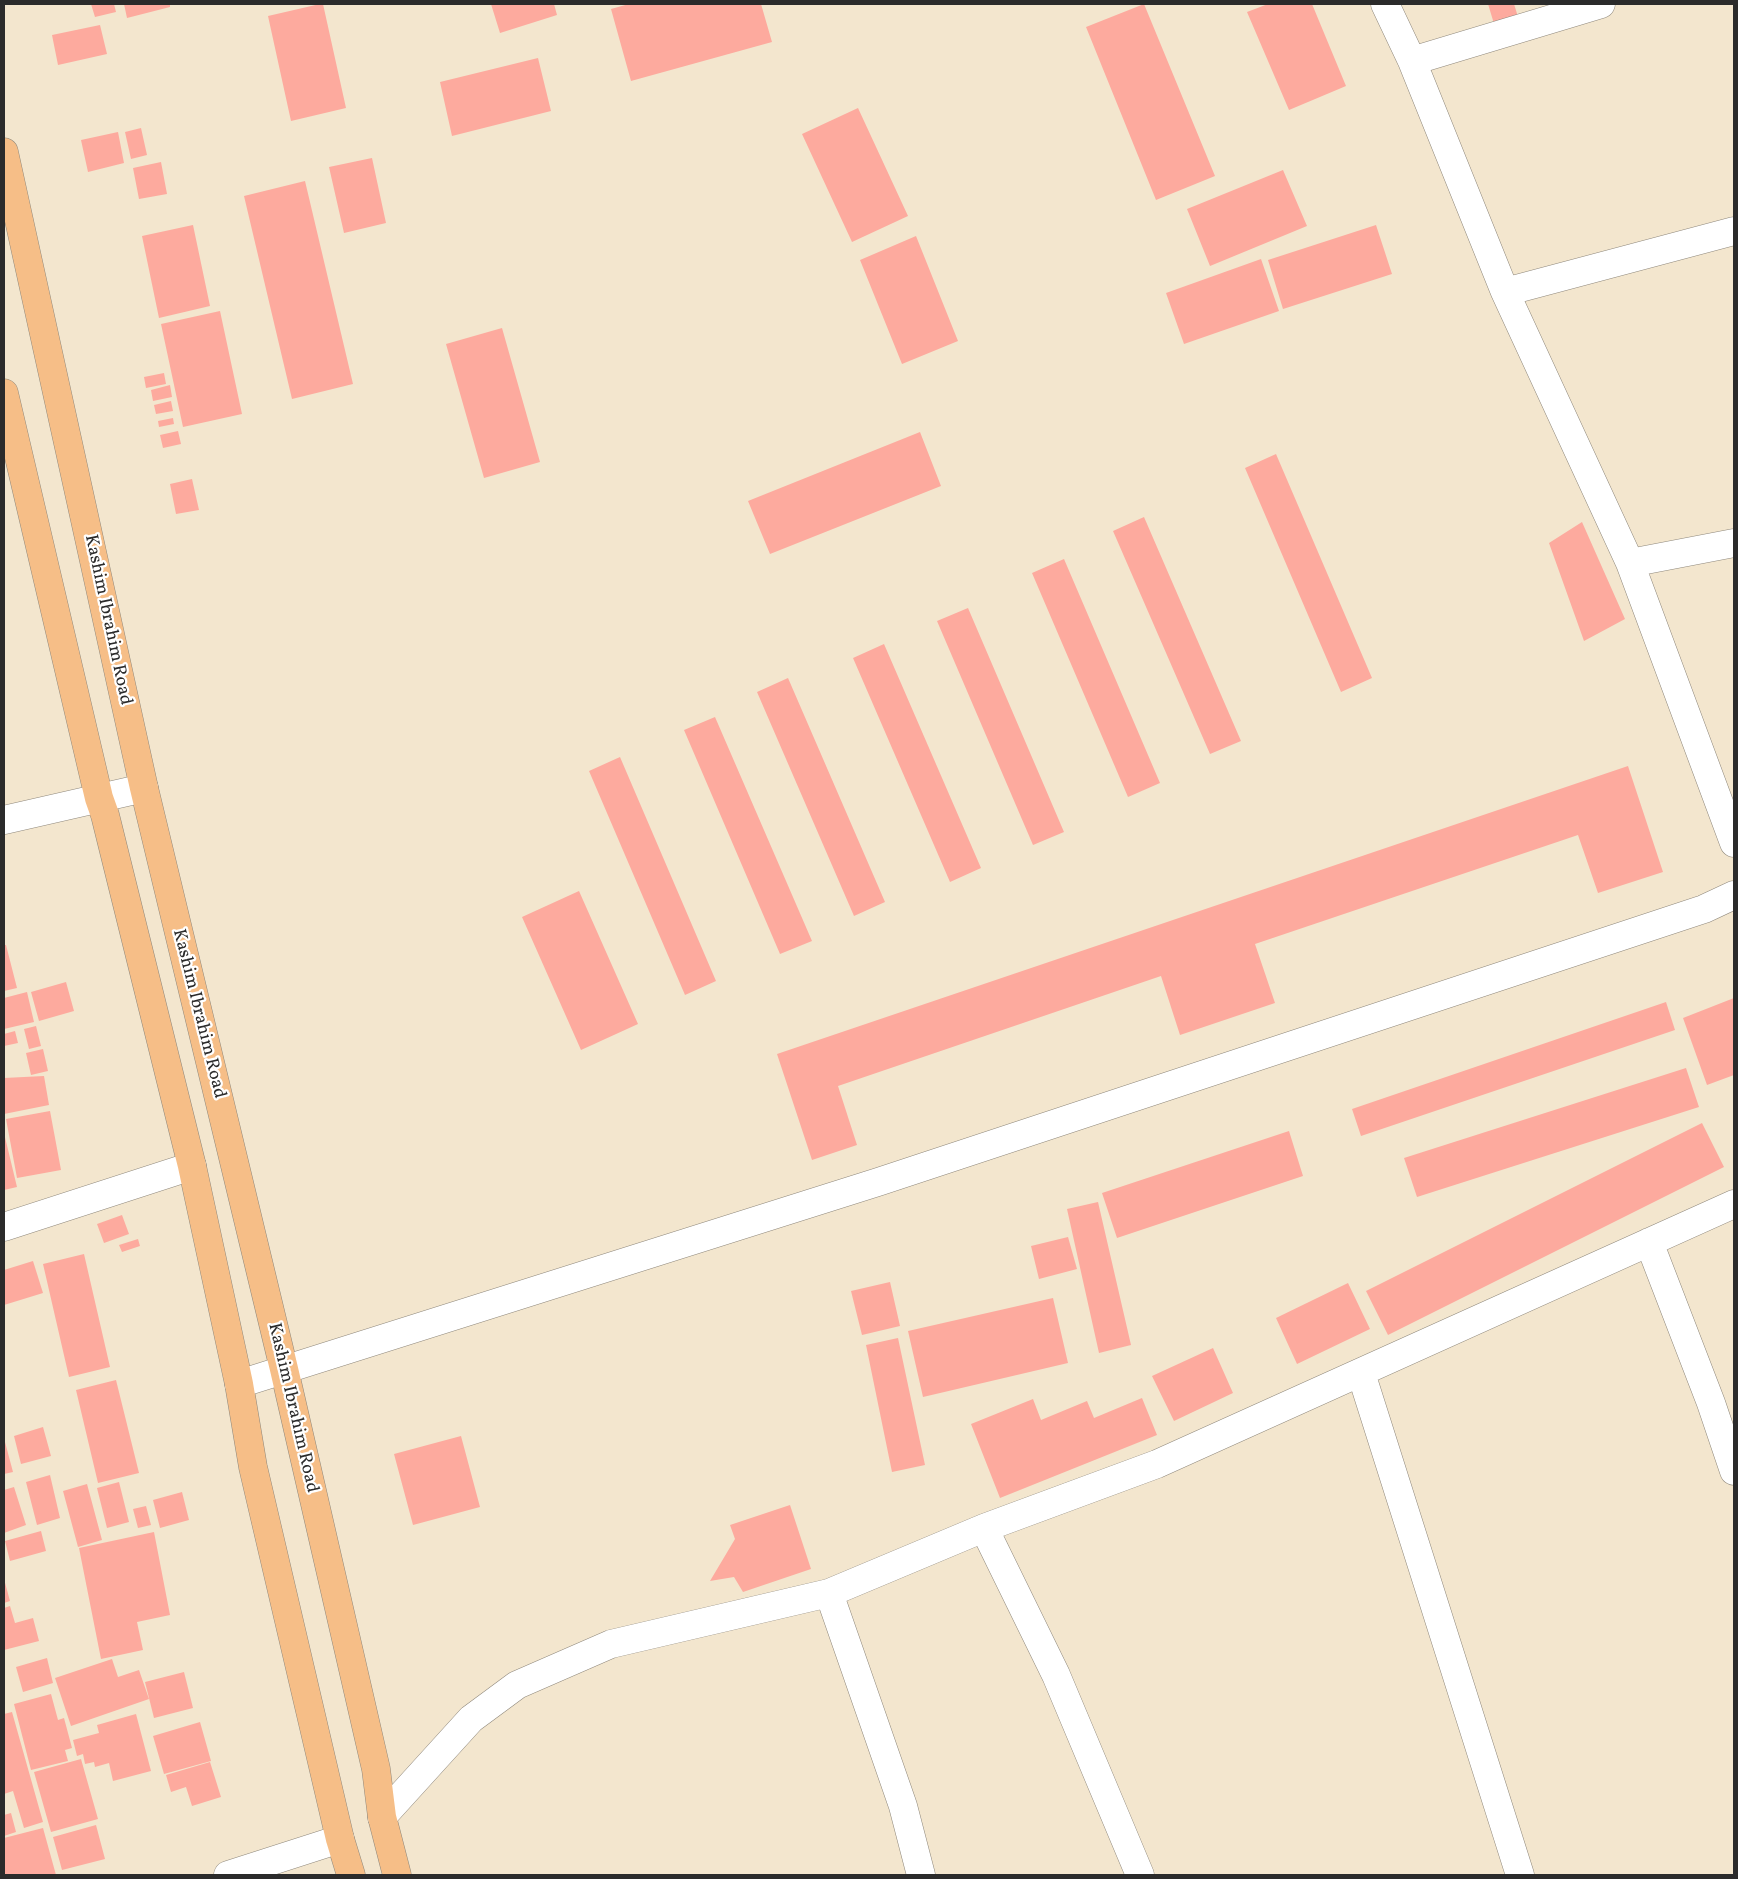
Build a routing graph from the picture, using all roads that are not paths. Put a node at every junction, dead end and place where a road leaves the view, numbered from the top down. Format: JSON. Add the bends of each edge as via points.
{"nodes":[{"id":1,"x":1385,"y":4,"type":"edge"},
{"id":2,"x":1602,"y":4,"type":"edge"},
{"id":3,"x":1412,"y":61,"type":"junction"},
{"id":4,"x":4,"y":152,"type":"edge"},
{"id":5,"x":1734,"y":231,"type":"edge"},
{"id":6,"x":1505,"y":292,"type":"junction"},
{"id":7,"x":4,"y":393,"type":"edge"},
{"id":8,"x":1734,"y":543,"type":"edge"},
{"id":9,"x":1630,"y":563,"type":"junction"},
{"id":10,"x":144,"y":788,"type":"junction"},
{"id":11,"x":99,"y":798,"type":"junction"},
{"id":12,"x":4,"y":820,"type":"edge"},
{"id":13,"x":1734,"y":843,"type":"edge"},
{"id":14,"x":1734,"y":895,"type":"edge"},
{"id":15,"x":192,"y":1166,"type":"junction"},
{"id":16,"x":1734,"y":1204,"type":"edge"},
{"id":17,"x":4,"y":1227,"type":"edge"},
{"id":18,"x":1649,"y":1242,"type":"junction"},
{"id":19,"x":284,"y":1369,"type":"junction"},
{"id":20,"x":1361,"y":1373,"type":"junction"},
{"id":21,"x":239,"y":1384,"type":"junction"},
{"id":22,"x":1734,"y":1472,"type":"edge"},
{"id":23,"x":984,"y":1528,"type":"junction"},
{"id":24,"x":829,"y":1593,"type":"junction"},
{"id":25,"x":382,"y":1817,"type":"junction"},
{"id":26,"x":340,"y":1839,"type":"junction"},
{"id":27,"x":228,"y":1875,"type":"edge"},
{"id":28,"x":351,"y":1875,"type":"edge"},
{"id":29,"x":398,"y":1875,"type":"edge"},
{"id":30,"x":921,"y":1875,"type":"edge"},
{"id":31,"x":1140,"y":1875,"type":"edge"},
{"id":32,"x":1520,"y":1875,"type":"edge"}],
"edges":[{"from":1,"to":3,"type":"street"},
{"from":2,"to":3,"type":"street"},
{"from":3,"to":6,"type":"street"},
{"from":4,"to":10,"type":"highway","name":"Kashim Ibrahim Road"},
{"from":5,"to":6,"type":"street"},
{"from":6,"to":9,"type":"street"},
{"from":7,"to":11,"type":"highway"},
{"from":8,"to":9,"type":"street"},
{"from":9,"to":13,"type":"street"},
{"from":10,"to":11,"type":"street"},
{"from":10,"to":19,"type":"highway","name":"Kashim Ibrahim Road"},
{"from":11,"to":12,"type":"street"},
{"from":11,"to":15,"type":"highway"},
{"from":14,"to":19,"type":"street","via":[[1704,909],[878,1182]]},
{"from":15,"to":17,"type":"street"},
{"from":15,"to":21,"type":"highway"},
{"from":16,"to":18,"type":"street"},
{"from":18,"to":20,"type":"street"},
{"from":18,"to":22,"type":"street"},
{"from":19,"to":21,"type":"street"},
{"from":19,"to":25,"type":"highway","name":"Kashim Ibrahim Road","via":[[376,1769]]},
{"from":20,"to":23,"type":"street","via":[[1157,1464]]},
{"from":20,"to":32,"type":"street"},
{"from":21,"to":26,"type":"highway","via":[[253,1467]]},
{"from":23,"to":24,"type":"street"},
{"from":23,"to":31,"type":"street","via":[[1056,1675]]},
{"from":24,"to":25,"type":"street","via":[[611,1644],[517,1685],[471,1718]]},
{"from":24,"to":30,"type":"street","via":[[903,1806]]},
{"from":25,"to":29,"type":"highway","name":"Kashim Ibrahim Road"},
{"from":26,"to":27,"type":"street"},
{"from":26,"to":28,"type":"highway"}]}
